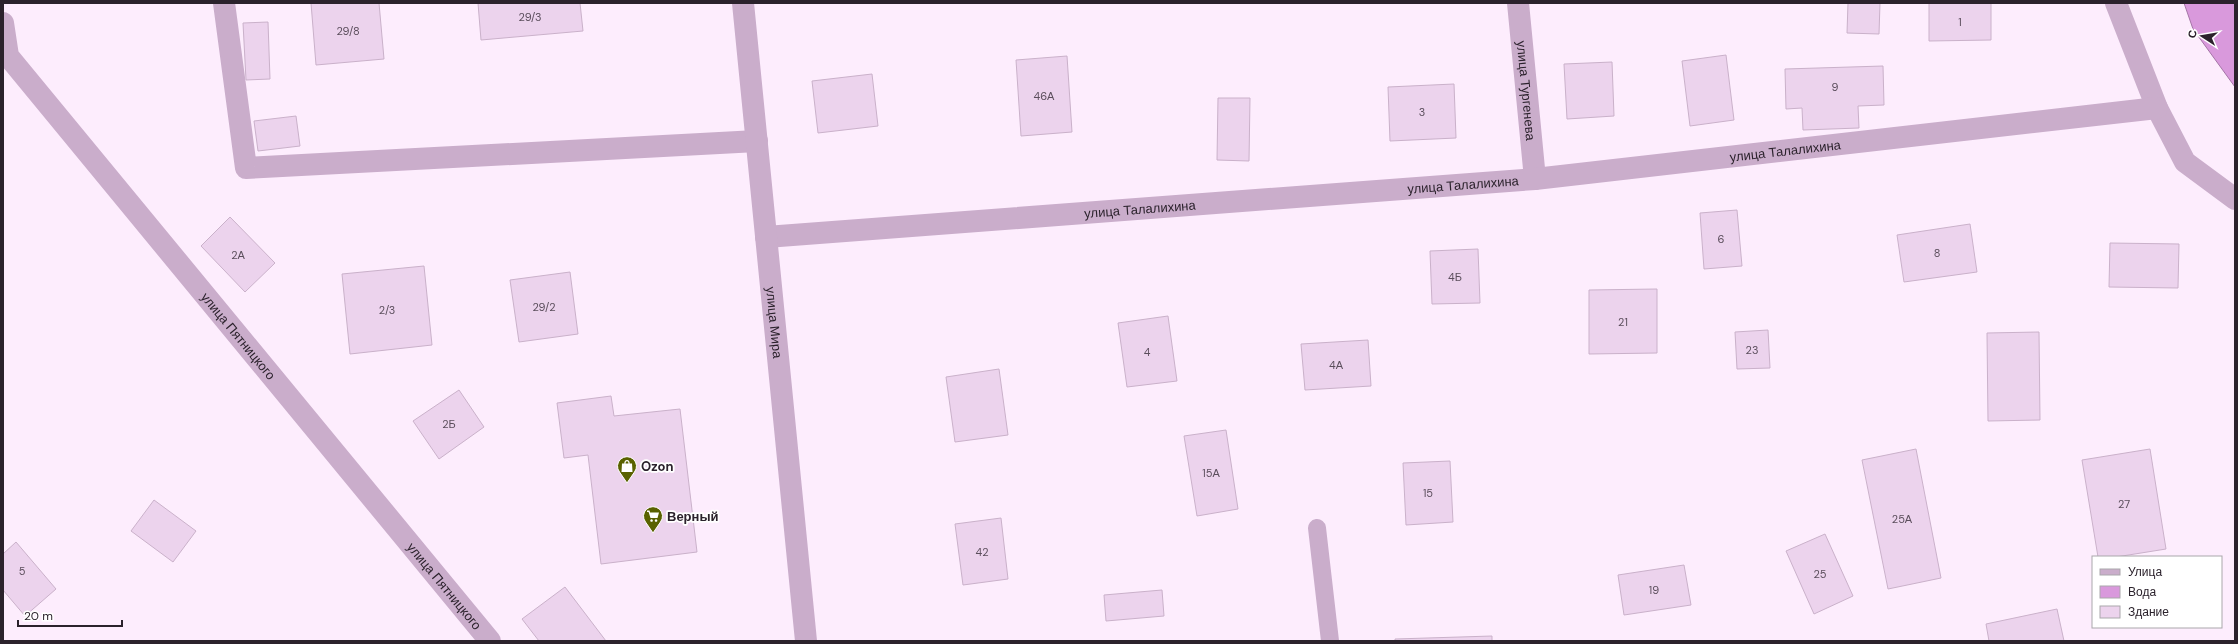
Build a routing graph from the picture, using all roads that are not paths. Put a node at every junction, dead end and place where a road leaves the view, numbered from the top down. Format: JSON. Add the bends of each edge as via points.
{"nodes":[{"id":1,"x":224,"y":3,"type":"edge"},
{"id":2,"x":743,"y":3,"type":"edge"},
{"id":3,"x":1518,"y":3,"type":"edge"},
{"id":4,"x":2116,"y":3,"type":"edge"},
{"id":5,"x":3,"y":23,"type":"edge"},
{"id":6,"x":2157,"y":108,"type":"junction"},
{"id":7,"x":757,"y":141,"type":"junction"},
{"id":8,"x":1534,"y":179,"type":"junction"},
{"id":9,"x":2235,"y":199,"type":"edge"},
{"id":10,"x":766,"y":237,"type":"junction"},
{"id":11,"x":1317,"y":528,"type":"dead end"},
{"id":12,"x":490,"y":641,"type":"edge"},
{"id":13,"x":806,"y":641,"type":"edge"},
{"id":14,"x":1330,"y":641,"type":"edge"}],
"edges":[{"from":1,"to":7,"type":"street","via":[[246,168]]},
{"from":2,"to":7,"type":"street","name":"улица Мира"},
{"from":3,"to":8,"type":"street","name":"улица Тургенева"},
{"from":4,"to":6,"type":"street"},
{"from":5,"to":12,"type":"street","name":"улица Пятницкого","via":[[8,56]]},
{"from":6,"to":8,"type":"street","name":"улица Талалихина"},
{"from":6,"to":9,"type":"street","via":[[2185,162]]},
{"from":7,"to":10,"type":"street","name":"улица Мира"},
{"from":8,"to":10,"type":"street","name":"улица Талалихина"},
{"from":10,"to":13,"type":"street","name":"улица Мира"},
{"from":11,"to":14,"type":"lane"}]}
